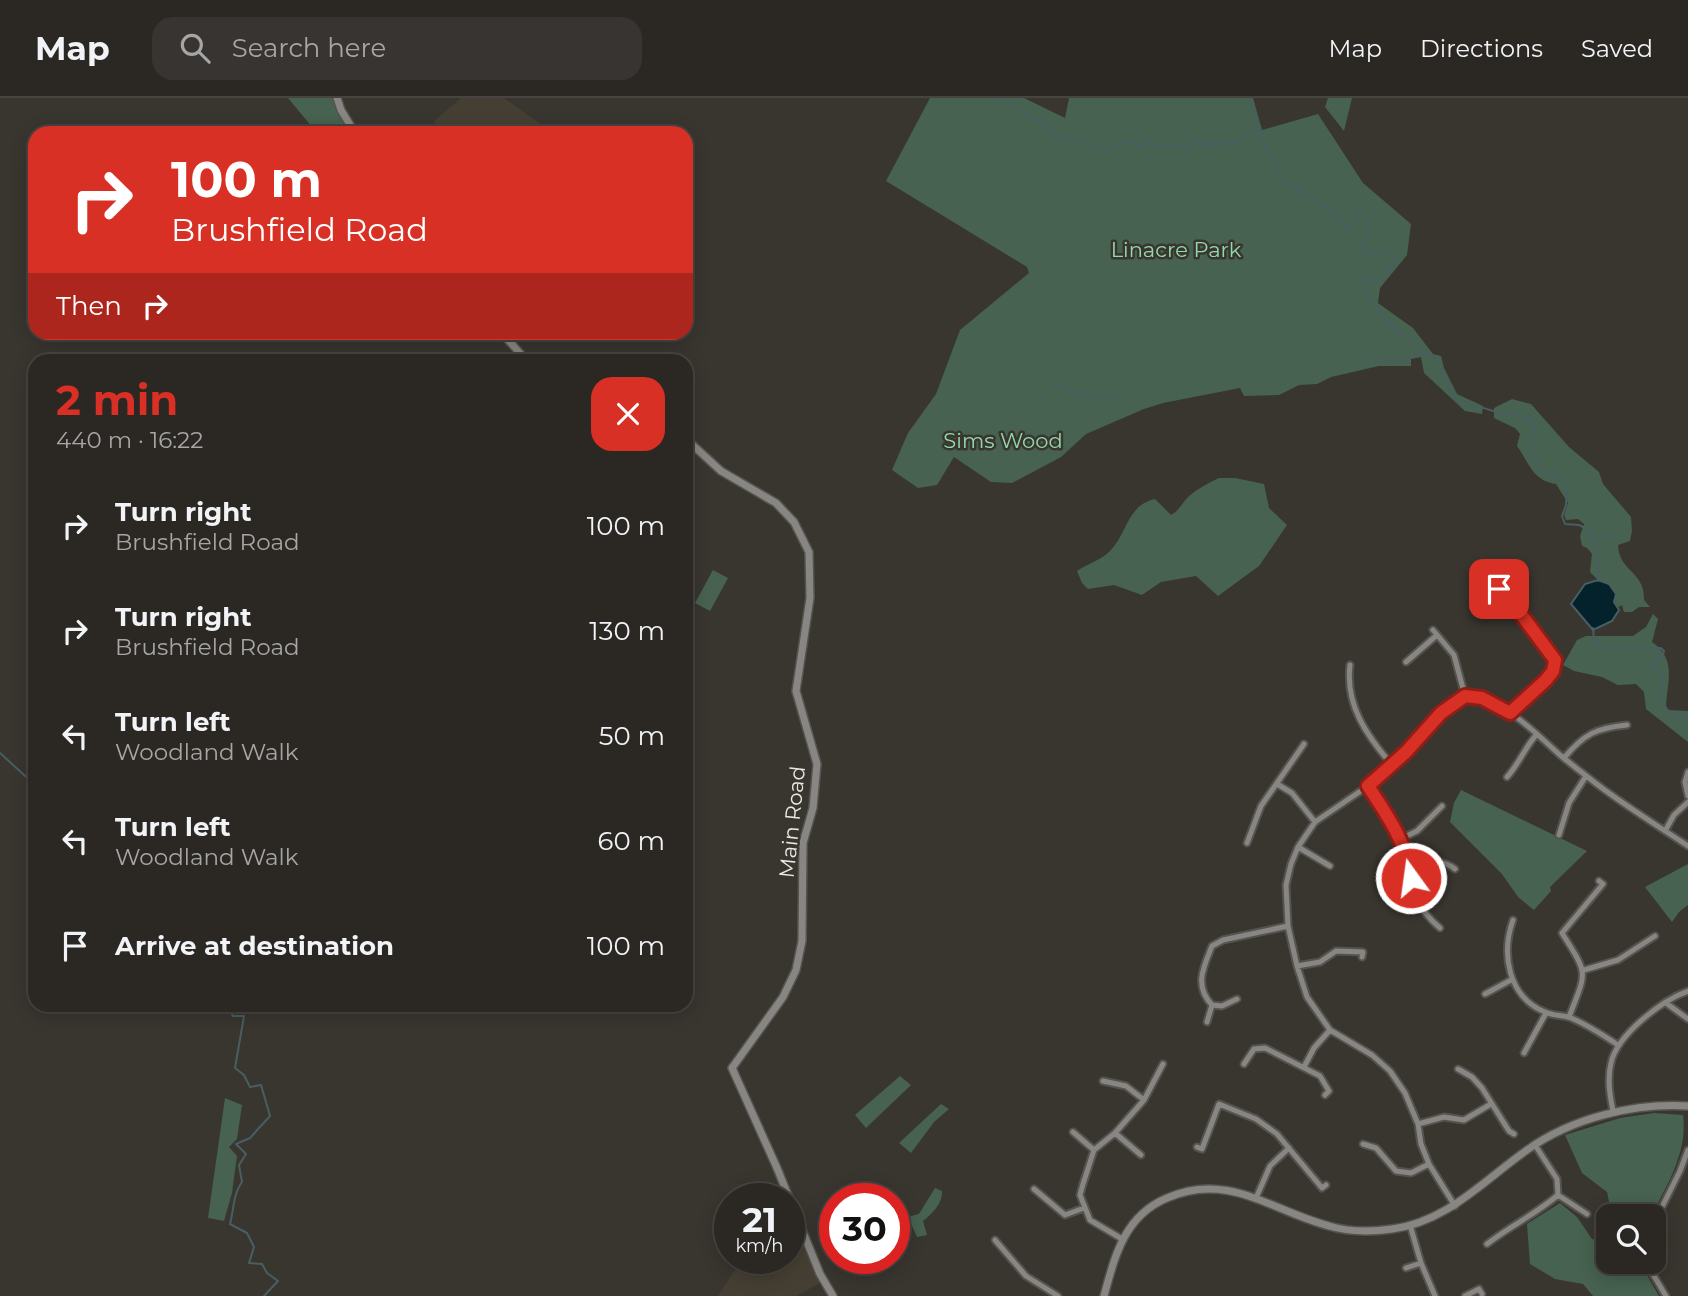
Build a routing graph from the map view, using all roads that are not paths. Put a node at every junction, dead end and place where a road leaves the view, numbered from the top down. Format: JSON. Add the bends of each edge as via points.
{"nodes":[{"id":1,"x":337,"y":98,"type":"edge"},
{"id":2,"x":351,"y":126,"type":"edge"},
{"id":3,"x":508,"y":340,"type":"edge"},
{"id":4,"x":521,"y":354,"type":"edge"},
{"id":5,"x":693,"y":445,"type":"edge"},
{"id":6,"x":1495,"y":592,"type":"dead end"},
{"id":7,"x":1406,"y":662,"type":"dead end"},
{"id":8,"x":1350,"y":665,"type":"dead end"},
{"id":9,"x":1465,"y":696,"type":"junction"},
{"id":10,"x":1510,"y":713,"type":"junction"},
{"id":11,"x":1627,"y":725,"type":"dead end"},
{"id":12,"x":1537,"y":734,"type":"junction"},
{"id":13,"x":1304,"y":744,"type":"dead end"},
{"id":14,"x":1564,"y":758,"type":"junction"},
{"id":15,"x":1392,"y":765,"type":"junction"},
{"id":16,"x":1688,"y":772,"type":"edge"},
{"id":17,"x":1586,"y":776,"type":"junction"},
{"id":18,"x":1507,"y":777,"type":"dead end"},
{"id":19,"x":1277,"y":785,"type":"junction"},
{"id":20,"x":1368,"y":786,"type":"junction"},
{"id":21,"x":1688,"y":796,"type":"edge"},
{"id":22,"x":1688,"y":802,"type":"edge"},
{"id":23,"x":1442,"y":806,"type":"dead end"},
{"id":24,"x":1315,"y":822,"type":"junction"},
{"id":25,"x":1665,"y":831,"type":"junction"},
{"id":26,"x":1559,"y":835,"type":"dead end"},
{"id":27,"x":1401,"y":839,"type":"junction"},
{"id":28,"x":1247,"y":843,"type":"dead end"},
{"id":29,"x":1688,"y":846,"type":"edge"},
{"id":30,"x":1298,"y":847,"type":"junction"},
{"id":31,"x":1409,"y":864,"type":"junction"},
{"id":32,"x":1330,"y":866,"type":"dead end"},
{"id":33,"x":1455,"y":869,"type":"dead end"},
{"id":34,"x":1599,"y":881,"type":"dead end"},
{"id":35,"x":1513,"y":920,"type":"dead end"},
{"id":36,"x":1288,"y":926,"type":"junction"},
{"id":37,"x":1440,"y":928,"type":"dead end"},
{"id":38,"x":1655,"y":936,"type":"dead end"},
{"id":39,"x":1362,"y":957,"type":"dead end"},
{"id":40,"x":1297,"y":966,"type":"junction"},
{"id":41,"x":1584,"y":970,"type":"junction"},
{"id":42,"x":1511,"y":980,"type":"junction"},
{"id":43,"x":1688,"y":991,"type":"edge"},
{"id":44,"x":1485,"y":994,"type":"dead end"},
{"id":45,"x":1237,"y":999,"type":"dead end"},
{"id":46,"x":1666,"y":1003,"type":"junction"},
{"id":47,"x":1212,"y":1005,"type":"junction"},
{"id":48,"x":1546,"y":1013,"type":"junction"},
{"id":49,"x":1569,"y":1017,"type":"junction"},
{"id":50,"x":1688,"y":1019,"type":"edge"},
{"id":51,"x":1207,"y":1022,"type":"dead end"},
{"id":52,"x":1330,"y":1030,"type":"junction"},
{"id":53,"x":1618,"y":1045,"type":"junction"},
{"id":54,"x":1524,"y":1053,"type":"dead end"},
{"id":55,"x":1244,"y":1064,"type":"dead end"},
{"id":56,"x":1163,"y":1065,"type":"dead end"},
{"id":57,"x":1304,"y":1068,"type":"junction"},
{"id":58,"x":1458,"y":1069,"type":"dead end"},
{"id":59,"x":1103,"y":1081,"type":"dead end"},
{"id":60,"x":1325,"y":1095,"type":"dead end"},
{"id":61,"x":1144,"y":1100,"type":"junction"},
{"id":62,"x":1491,"y":1104,"type":"junction"},
{"id":63,"x":1688,"y":1106,"type":"edge"},
{"id":64,"x":1613,"y":1111,"type":"junction"},
{"id":65,"x":1418,"y":1124,"type":"junction"},
{"id":66,"x":1073,"y":1132,"type":"dead end"},
{"id":67,"x":1115,"y":1133,"type":"junction"},
{"id":68,"x":1514,"y":1134,"type":"dead end"},
{"id":69,"x":1363,"y":1144,"type":"dead end"},
{"id":70,"x":1535,"y":1145,"type":"junction"},
{"id":71,"x":1197,"y":1147,"type":"dead end"},
{"id":72,"x":1289,"y":1148,"type":"junction"},
{"id":73,"x":1094,"y":1150,"type":"junction"},
{"id":74,"x":1688,"y":1150,"type":"edge"},
{"id":75,"x":1141,"y":1154,"type":"dead end"},
{"id":76,"x":1429,"y":1164,"type":"junction"},
{"id":77,"x":1680,"y":1171,"type":"junction"},
{"id":78,"x":1688,"y":1175,"type":"edge"},
{"id":79,"x":1326,"y":1185,"type":"dead end"},
{"id":80,"x":1034,"y":1189,"type":"dead end"},
{"id":81,"x":1558,"y":1195,"type":"junction"},
{"id":82,"x":1256,"y":1198,"type":"junction"},
{"id":83,"x":1664,"y":1204,"type":"edge"},
{"id":84,"x":1455,"y":1206,"type":"junction"},
{"id":85,"x":1084,"y":1208,"type":"junction"},
{"id":86,"x":1587,"y":1214,"type":"dead end"},
{"id":87,"x":1410,"y":1225,"type":"junction"},
{"id":88,"x":1122,"y":1239,"type":"junction"},
{"id":89,"x":995,"y":1240,"type":"dead end"},
{"id":90,"x":1487,"y":1244,"type":"dead end"},
{"id":91,"x":1421,"y":1264,"type":"junction"},
{"id":92,"x":1406,"y":1268,"type":"dead end"},
{"id":93,"x":1653,"y":1274,"type":"edge"},
{"id":94,"x":1482,"y":1294,"type":"edge"},
{"id":95,"x":833,"y":1296,"type":"edge"},
{"id":96,"x":1058,"y":1296,"type":"edge"},
{"id":97,"x":1104,"y":1296,"type":"edge"},
{"id":98,"x":1436,"y":1296,"type":"edge"},
{"id":99,"x":1465,"y":1296,"type":"edge"},
{"id":100,"x":1666,"y":1296,"type":"edge"}],
"edges":[{"from":1,"to":2,"type":"street"},
{"from":3,"to":4,"type":"street"},
{"from":5,"to":95,"type":"street","name":"Main Road","via":[[721,471],[776,503],[794,522],[808,552],[810,598],[796,691],[817,775],[803,843],[802,941],[796,970],[783,997],[732,1068]]},
{"from":6,"to":10,"type":"street","via":[[1499,589],[1515,606],[1555,660],[1546,680]]},
{"from":7,"to":9,"type":"street","via":[[1435,632],[1454,655]]},
{"from":8,"to":15,"type":"street","via":[[1350,692],[1362,726]]},
{"from":9,"to":10,"type":"street","via":[[1482,698]]},
{"from":9,"to":15,"type":"street","via":[[1441,713]]},
{"from":10,"to":12,"type":"street"},
{"from":11,"to":14,"type":"street","via":[[1604,727],[1579,739]]},
{"from":12,"to":14,"type":"street"},
{"from":12,"to":18,"type":"street"},
{"from":13,"to":19,"type":"street"},
{"from":14,"to":17,"type":"street"},
{"from":15,"to":20,"type":"street"},
{"from":16,"to":21,"type":"street"},
{"from":17,"to":25,"type":"street"},
{"from":17,"to":26,"type":"street","via":[[1569,803]]},
{"from":19,"to":24,"type":"street","via":[[1292,793]]},
{"from":19,"to":28,"type":"street","via":[[1261,806]]},
{"from":20,"to":24,"type":"street"},
{"from":20,"to":27,"type":"street"},
{"from":22,"to":25,"type":"street"},
{"from":23,"to":27,"type":"street"},
{"from":24,"to":30,"type":"street"},
{"from":25,"to":29,"type":"street"},
{"from":27,"to":31,"type":"street"},
{"from":30,"to":32,"type":"street"},
{"from":30,"to":36,"type":"street","via":[[1286,885]]},
{"from":31,"to":33,"type":"street","via":[[1447,862]]},
{"from":31,"to":37,"type":"street","via":[[1418,905]]},
{"from":34,"to":41,"type":"street","via":[[1603,884],[1562,933]]},
{"from":35,"to":42,"type":"street","via":[[1507,937]]},
{"from":36,"to":40,"type":"street"},
{"from":36,"to":47,"type":"street","via":[[1212,946],[1200,984]]},
{"from":38,"to":41,"type":"street","via":[[1618,960]]},
{"from":39,"to":40,"type":"street","via":[[1363,952],[1336,951],[1320,962]]},
{"from":40,"to":52,"type":"street","via":[[1307,997]]},
{"from":41,"to":49,"type":"street"},
{"from":42,"to":44,"type":"street"},
{"from":42,"to":48,"type":"street","via":[[1526,999]]},
{"from":43,"to":46,"type":"street"},
{"from":45,"to":47,"type":"street"},
{"from":46,"to":50,"type":"street"},
{"from":46,"to":53,"type":"street"},
{"from":47,"to":51,"type":"street"},
{"from":48,"to":49,"type":"street"},
{"from":48,"to":54,"type":"street"},
{"from":49,"to":53,"type":"street"},
{"from":52,"to":57,"type":"street"},
{"from":52,"to":65,"type":"street","via":[[1390,1071]]},
{"from":53,"to":64,"type":"street","via":[[1609,1086]]},
{"from":55,"to":57,"type":"street","via":[[1254,1049],[1265,1048]]},
{"from":56,"to":61,"type":"street"},
{"from":57,"to":60,"type":"street","via":[[1327,1084]]},
{"from":58,"to":62,"type":"street","via":[[1472,1077]]},
{"from":59,"to":61,"type":"street","via":[[1126,1086]]},
{"from":61,"to":67,"type":"street"},
{"from":62,"to":65,"type":"street","via":[[1464,1120],[1444,1117]]},
{"from":62,"to":68,"type":"street"},
{"from":63,"to":64,"type":"street"},
{"from":64,"to":70,"type":"street"},
{"from":65,"to":76,"type":"street"},
{"from":66,"to":73,"type":"street"},
{"from":67,"to":73,"type":"street"},
{"from":67,"to":75,"type":"street"},
{"from":69,"to":76,"type":"street","via":[[1376,1148],[1396,1171],[1411,1173]]},
{"from":70,"to":81,"type":"street","via":[[1557,1179]]},
{"from":70,"to":84,"type":"street"},
{"from":71,"to":72,"type":"street","via":[[1202,1149],[1219,1104],[1256,1119]]},
{"from":72,"to":79,"type":"street","via":[[1322,1188]]},
{"from":72,"to":82,"type":"street","via":[[1270,1166]]},
{"from":73,"to":85,"type":"street","via":[[1080,1195]]},
{"from":74,"to":77,"type":"street"},
{"from":76,"to":84,"type":"street"},
{"from":77,"to":78,"type":"street"},
{"from":77,"to":83,"type":"street"},
{"from":80,"to":85,"type":"street","via":[[1065,1215]]},
{"from":81,"to":86,"type":"street"},
{"from":81,"to":90,"type":"street"},
{"from":82,"to":87,"type":"street","via":[[1348,1230]]},
{"from":82,"to":88,"type":"street","via":[[1229,1189],[1197,1188],[1166,1198],[1142,1214]]},
{"from":84,"to":87,"type":"street"},
{"from":85,"to":88,"type":"street","via":[[1090,1220]]},
{"from":87,"to":91,"type":"street"},
{"from":88,"to":97,"type":"street"},
{"from":89,"to":96,"type":"street","via":[[1026,1276]]},
{"from":91,"to":92,"type":"street"},
{"from":91,"to":98,"type":"street"},
{"from":93,"to":100,"type":"street"},
{"from":94,"to":99,"type":"street","via":[[1479,1289]]}]}
